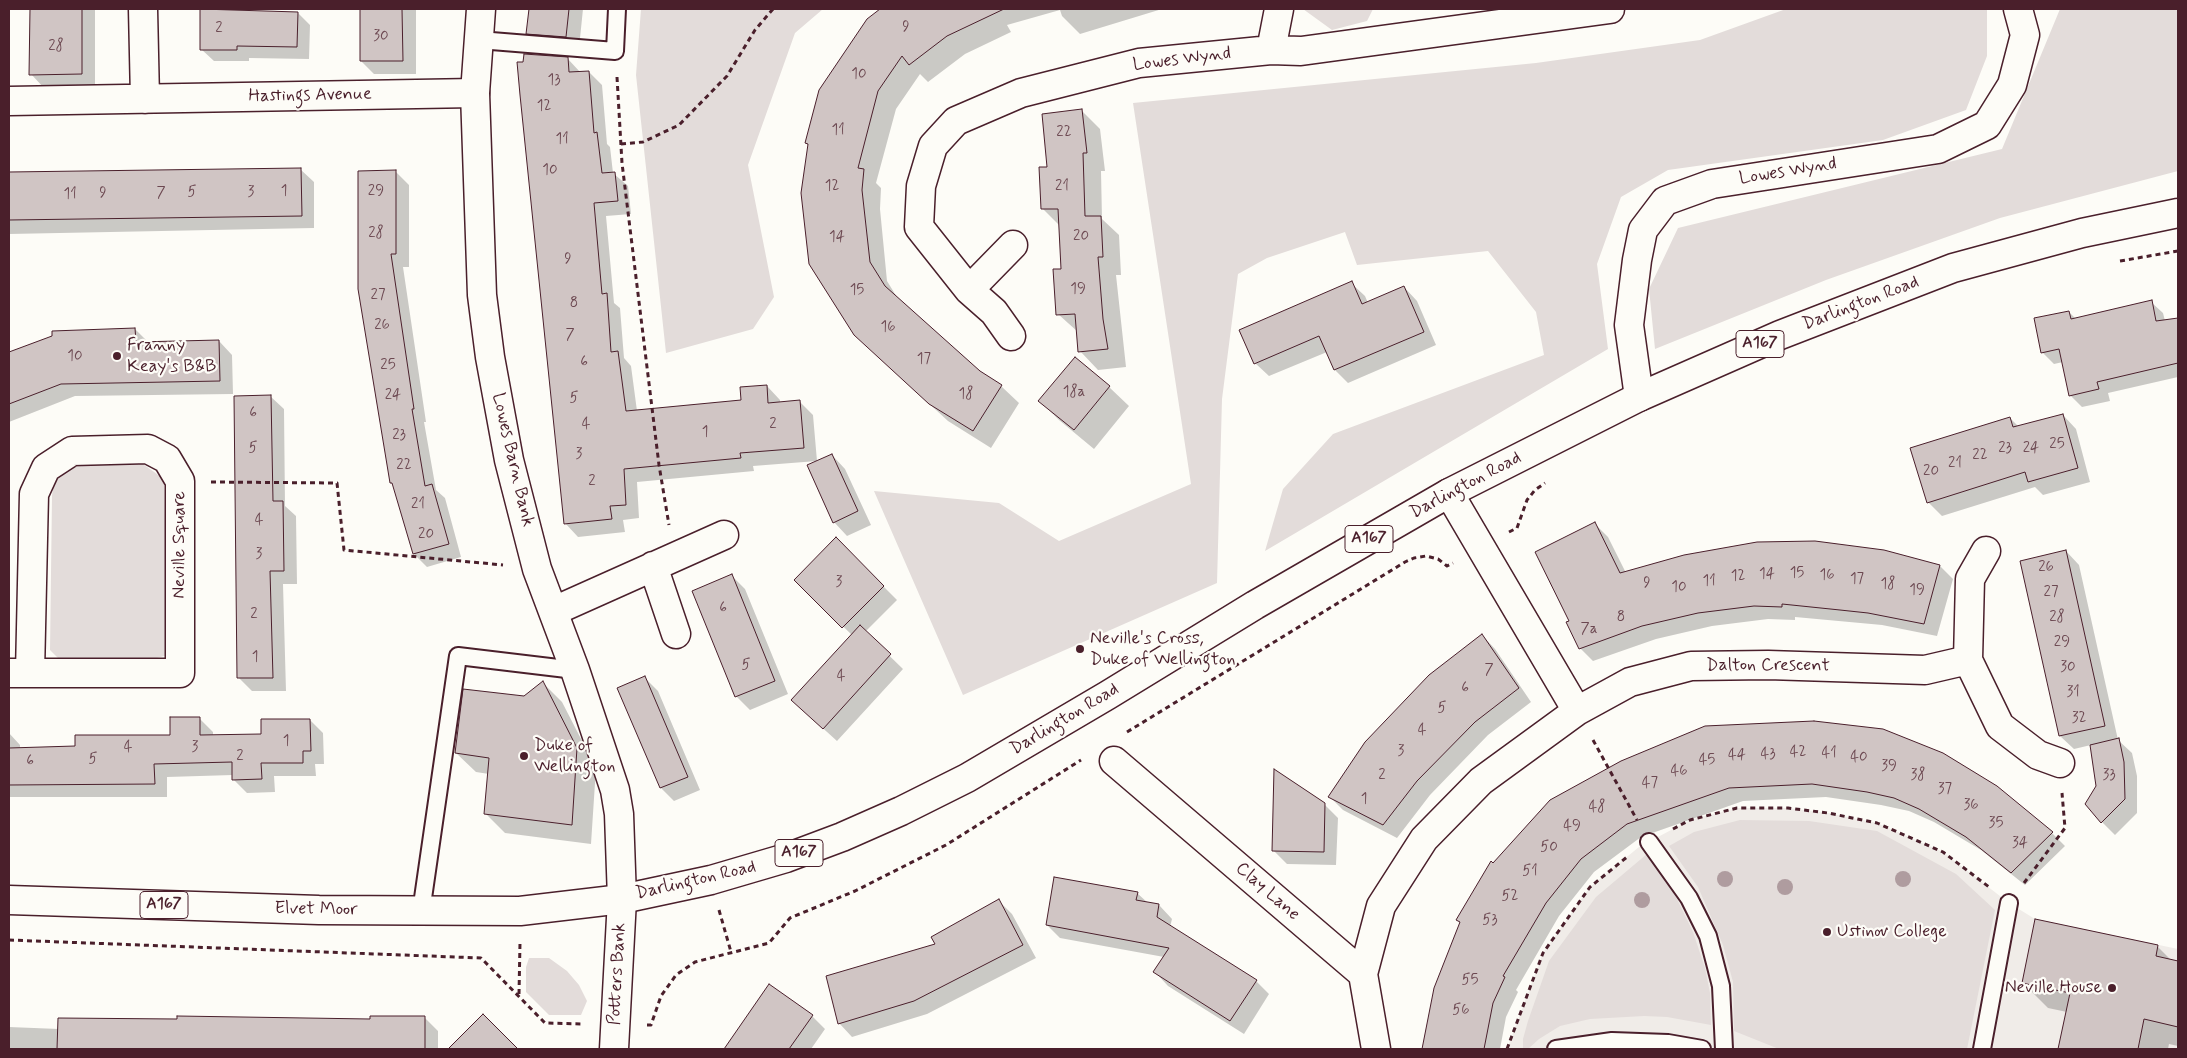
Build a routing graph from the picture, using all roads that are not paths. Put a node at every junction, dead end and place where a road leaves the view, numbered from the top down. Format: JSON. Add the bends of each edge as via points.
{"nodes":[{"id":1,"x":144,"y":9,"type":"edge"},
{"id":2,"x":481,"y":9,"type":"edge"},
{"id":3,"x":617,"y":9,"type":"edge"},
{"id":4,"x":1279,"y":9,"type":"edge"},
{"id":5,"x":1610,"y":9,"type":"edge"},
{"id":6,"x":2018,"y":9,"type":"edge"},
{"id":7,"x":1583,"y":11,"type":"edge"},
{"id":8,"x":479,"y":40,"type":"junction"},
{"id":9,"x":1271,"y":50,"type":"junction"},
{"id":10,"x":475,"y":93,"type":"junction"},
{"id":11,"x":145,"y":98,"type":"junction"},
{"id":12,"x":9,"y":101,"type":"edge"},
{"id":13,"x":2178,"y":212,"type":"edge"},
{"id":14,"x":1013,"y":245,"type":"dead end"},
{"id":15,"x":969,"y":290,"type":"junction"},
{"id":16,"x":1011,"y":336,"type":"dead end"},
{"id":17,"x":1639,"y":397,"type":"junction"},
{"id":18,"x":1448,"y":493,"type":"junction"},
{"id":19,"x":724,"y":535,"type":"dead end"},
{"id":20,"x":1986,"y":551,"type":"dead end"},
{"id":21,"x":664,"y":562,"type":"junction"},
{"id":22,"x":554,"y":611,"type":"junction"},
{"id":23,"x":676,"y":634,"type":"dead end"},
{"id":24,"x":1968,"y":660,"type":"junction"},
{"id":25,"x":575,"y":670,"type":"junction"},
{"id":26,"x":20,"y":673,"type":"edge"},
{"id":27,"x":1577,"y":711,"type":"junction"},
{"id":28,"x":1114,"y":761,"type":"dead end"},
{"id":29,"x":2060,"y":763,"type":"road end"},
{"id":30,"x":1649,"y":842,"type":"road end"},
{"id":31,"x":622,"y":898,"type":"junction"},
{"id":32,"x":9,"y":900,"type":"edge"},
{"id":33,"x":2009,"y":903,"type":"road end"},
{"id":34,"x":421,"y":912,"type":"junction"},
{"id":35,"x":1363,"y":974,"type":"junction"},
{"id":36,"x":614,"y":1049,"type":"edge"},
{"id":37,"x":1376,"y":1049,"type":"edge"},
{"id":38,"x":1556,"y":1049,"type":"edge"},
{"id":39,"x":1702,"y":1049,"type":"edge"},
{"id":40,"x":1724,"y":1049,"type":"edge"},
{"id":41,"x":1982,"y":1049,"type":"edge"}],
"edges":[{"from":1,"to":11,"type":"main road"},
{"from":2,"to":8,"type":"main road","name":"Lowes Barn Bank"},
{"from":3,"to":8,"type":"lane","via":[[615,51]]},
{"from":4,"to":9,"type":"main road"},
{"from":5,"to":7,"type":"main road","name":"Lowes Wynd"},
{"from":6,"to":17,"type":"main road","name":"Lowes Wynd","via":[[2025,35],[2012,85],[1987,125],[1938,149],[1712,184],[1665,201],[1643,230],[1637,260],[1629,325]]},
{"from":7,"to":9,"type":"main road","name":"Lowes Wynd","via":[[1301,51]]},
{"from":8,"to":10,"type":"main road","name":"Lowes Barn Bank"},
{"from":9,"to":15,"type":"main road","name":"Lowes Wynd","via":[[1139,62],[1022,92],[956,121],[934,146],[921,186],[919,227]]},
{"from":10,"to":11,"type":"main road","name":"Hastings Avenue"},
{"from":10,"to":22,"type":"main road","name":"Lowes Barn Bank","via":[[482,296],[490,357],[509,460],[538,569]]},
{"from":11,"to":12,"type":"main road","name":"Hastings Avenue"},
{"from":13,"to":17,"type":"main road","name":"Darlington Road","number":"A167","via":[[2082,233],[1953,268],[1780,335]]},
{"from":14,"to":15,"type":"main road"},
{"from":15,"to":16,"type":"main road","name":"Lowes Wynd","via":[[994,312]]},
{"from":17,"to":18,"type":"main road","name":"Darlington Road","number":"A167"},
{"from":18,"to":27,"type":"main road"},
{"from":18,"to":31,"type":"main road","name":"Darlington Road","number":"A167","via":[[967,778],[901,811],[786,858],[711,880]]},
{"from":19,"to":21,"type":"main road"},
{"from":20,"to":24,"type":"main road","via":[[1970,579]]},
{"from":21,"to":22,"type":"main road"},
{"from":21,"to":23,"type":"main road"},
{"from":22,"to":25,"type":"main road","name":"Lowes Barn Bank"},
{"from":24,"to":27,"type":"main road","name":"Dalton Crescent","via":[[1925,670],[1691,666],[1630,682]]},
{"from":24,"to":29,"type":"main road","via":[[2000,726],[2038,756]]},
{"from":25,"to":31,"type":"main road","name":"Lowes Barn Bank","via":[[615,790]]},
{"from":25,"to":34,"type":"lane","via":[[458,656]]},
{"from":26,"to":26,"type":"main road","name":"Neville Square","via":[[180,673],[180,481],[167,459],[148,449],[72,451],[46,468],[34,494]]},
{"from":27,"to":35,"type":"main road","name":"Dalton Crescent","via":[[1481,781],[1424,839],[1381,906]]},
{"from":28,"to":35,"type":"main road","name":"Clay Lane"},
{"from":30,"to":40,"type":"lane","via":[[1690,898],[1708,936],[1721,986]]},
{"from":31,"to":34,"type":"main road","name":"Elvet Moor","number":"A167","via":[[520,911]]},
{"from":31,"to":36,"type":"main road","name":"Potters Bank"},
{"from":32,"to":34,"type":"main road","name":"Elvet Moor","number":"A167"},
{"from":33,"to":41,"type":"lane"},
{"from":35,"to":37,"type":"main road"},
{"from":38,"to":39,"type":"lane","via":[[1612,1041],[1668,1043]]}]}
